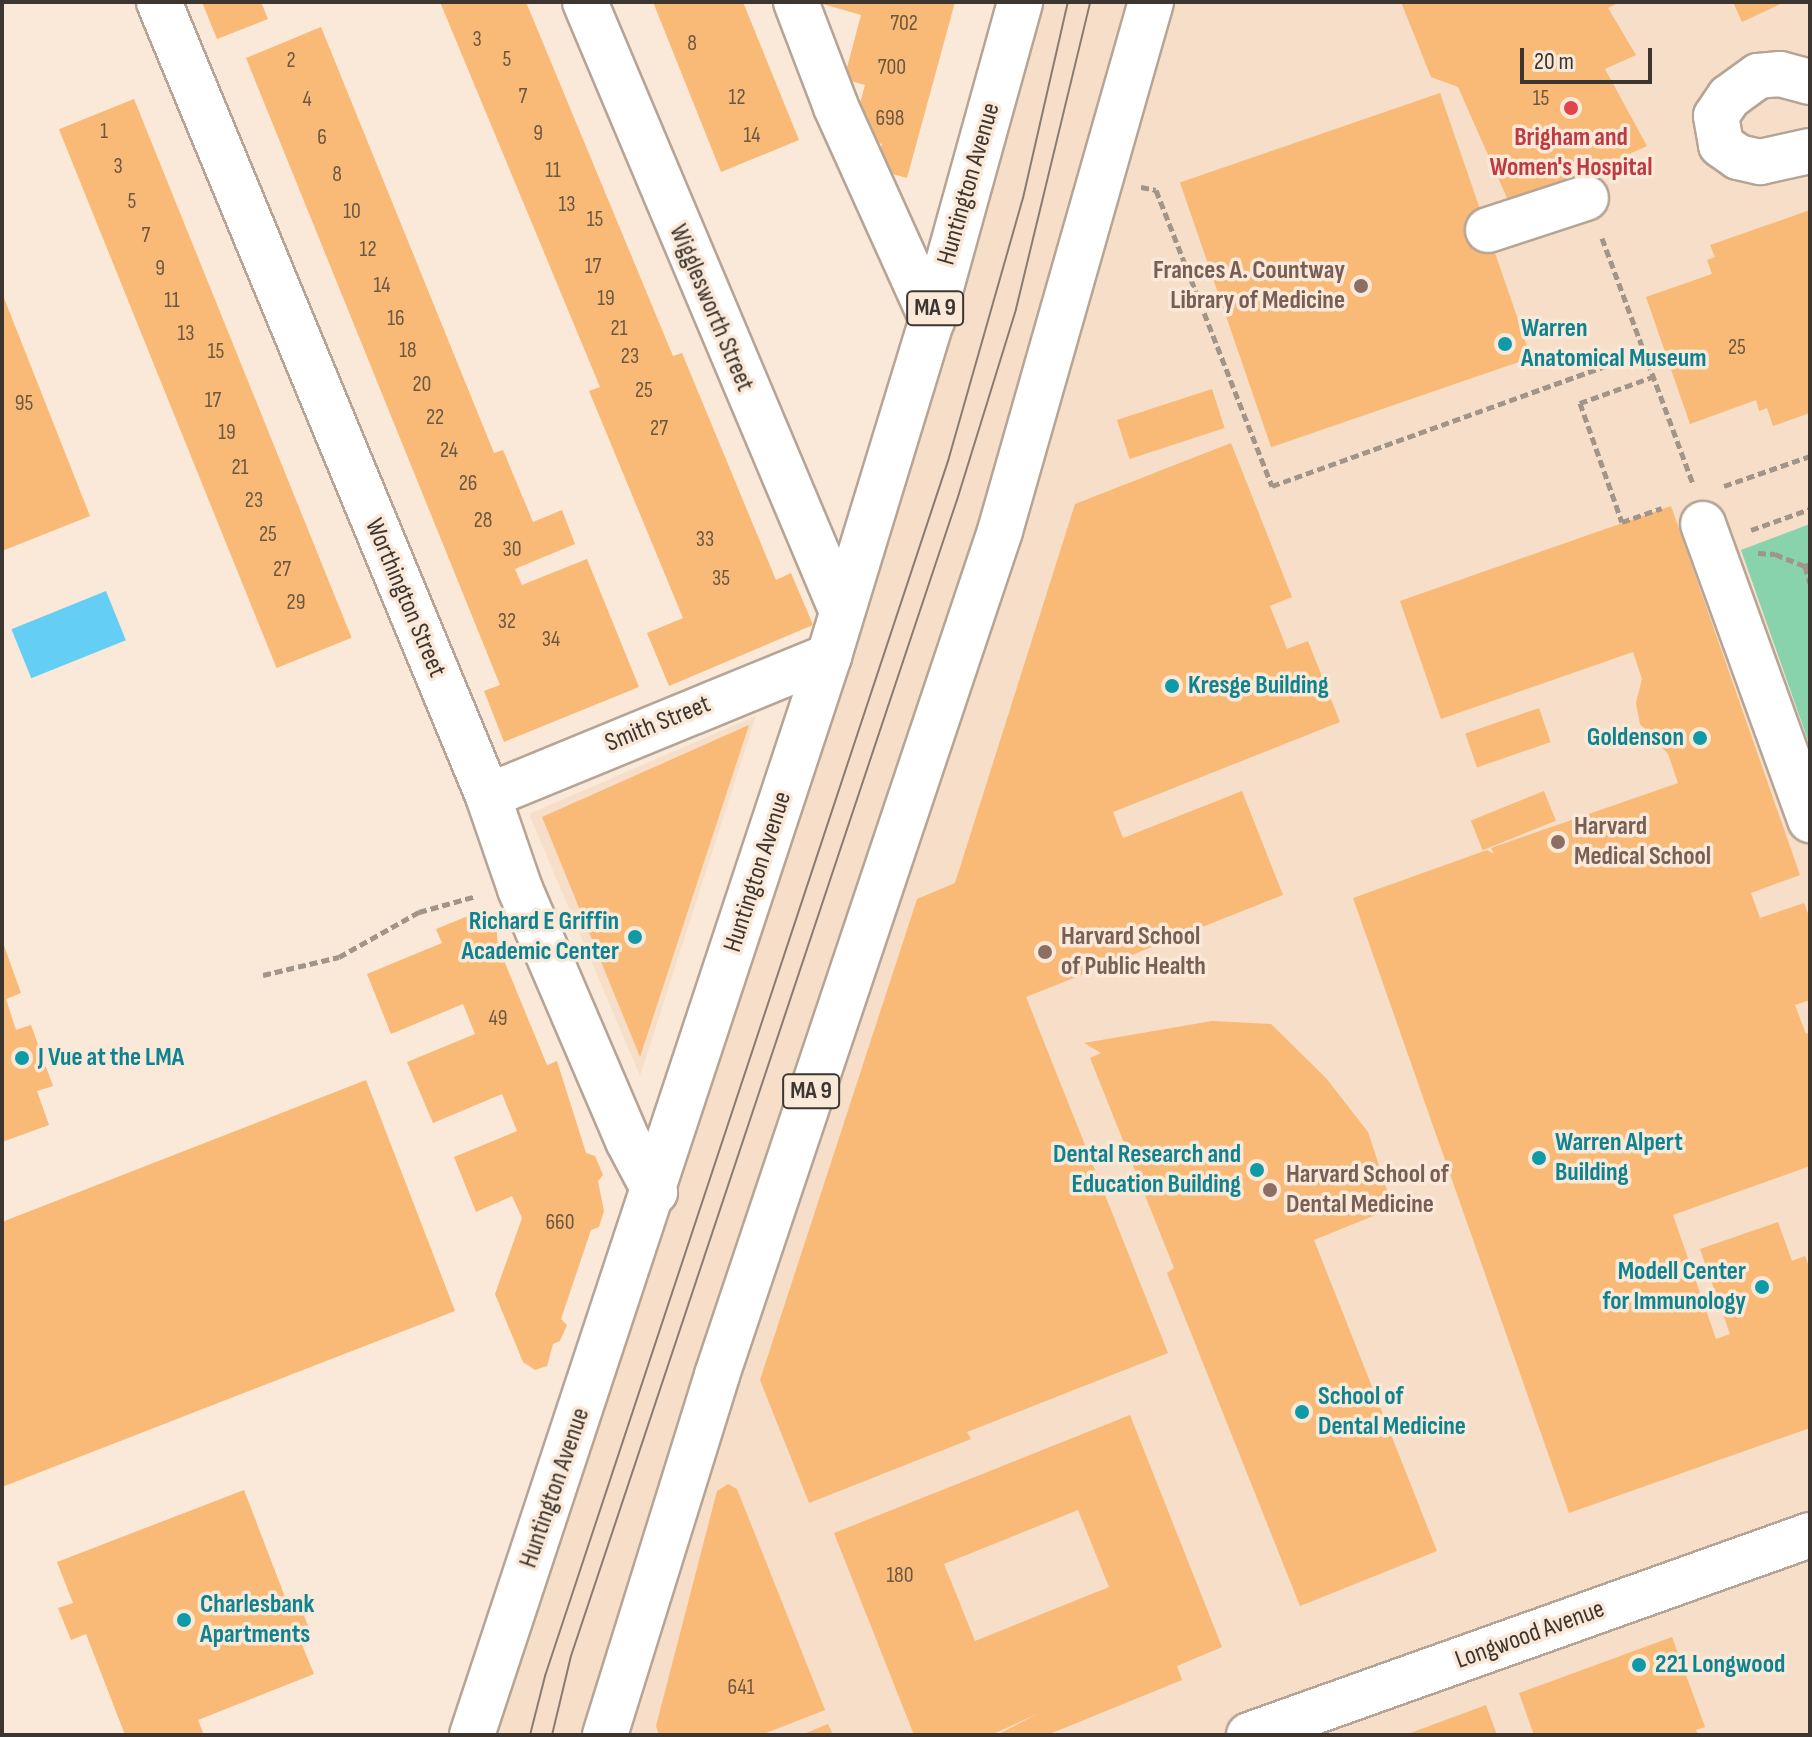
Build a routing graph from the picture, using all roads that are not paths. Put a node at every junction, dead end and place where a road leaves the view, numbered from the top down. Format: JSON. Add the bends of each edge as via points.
{"nodes":[{"id":1,"x":159,"y":2,"type":"edge"},
{"id":2,"x":585,"y":2,"type":"edge"},
{"id":3,"x":796,"y":2,"type":"edge"},
{"id":4,"x":1020,"y":2,"type":"edge"},
{"id":5,"x":1151,"y":2,"type":"edge"},
{"id":6,"x":1810,"y":82,"type":"edge"},
{"id":7,"x":1810,"y":151,"type":"edge"},
{"id":8,"x":1586,"y":198,"type":"road end"},
{"id":9,"x":1488,"y":230,"type":"dead end"},
{"id":10,"x":932,"y":320,"type":"junction"},
{"id":11,"x":1698,"y":512,"type":"road end"},
{"id":12,"x":842,"y":612,"type":"junction"},
{"id":13,"x":829,"y":656,"type":"junction"},
{"id":14,"x":488,"y":796,"type":"junction"},
{"id":15,"x":1810,"y":820,"type":"edge"},
{"id":16,"x":655,"y":1192,"type":"junction"},
{"id":17,"x":1810,"y":1535,"type":"edge"},
{"id":18,"x":472,"y":1735,"type":"edge"},
{"id":19,"x":605,"y":1735,"type":"edge"},
{"id":20,"x":1249,"y":1735,"type":"edge"}],
"edges":[{"from":1,"to":14,"type":"main road","name":"Worthington Street"},
{"from":2,"to":12,"type":"main road","name":"Wigglesworth Street"},
{"from":3,"to":10,"type":"main road","via":[[836,107]]},
{"from":4,"to":10,"type":"main road","name":"Huntington Avenue","number":"MA 9"},
{"from":5,"to":19,"type":"main road","number":"MA 9","via":[[1000,531],[717,1375]]},
{"from":6,"to":7,"type":"main road","via":[[1780,74],[1758,76],[1729,97],[1716,116],[1721,145],[1738,157],[1760,162]]},
{"from":8,"to":9,"type":"main road"},
{"from":10,"to":12,"type":"main road","name":"Huntington Avenue","number":"MA 9"},
{"from":11,"to":15,"type":"main road"},
{"from":12,"to":13,"type":"main road","name":"Huntington Avenue","number":"MA 9"},
{"from":13,"to":14,"type":"main road","name":"Smith Street"},
{"from":13,"to":16,"type":"main road","name":"Huntington Avenue","number":"MA 9"},
{"from":14,"to":16,"type":"main road","name":"Worthington Street","via":[[520,889]]},
{"from":16,"to":18,"type":"main road","name":"Huntington Avenue","number":"MA 9"},
{"from":17,"to":20,"type":"main road","name":"Longwood Avenue"}]}
